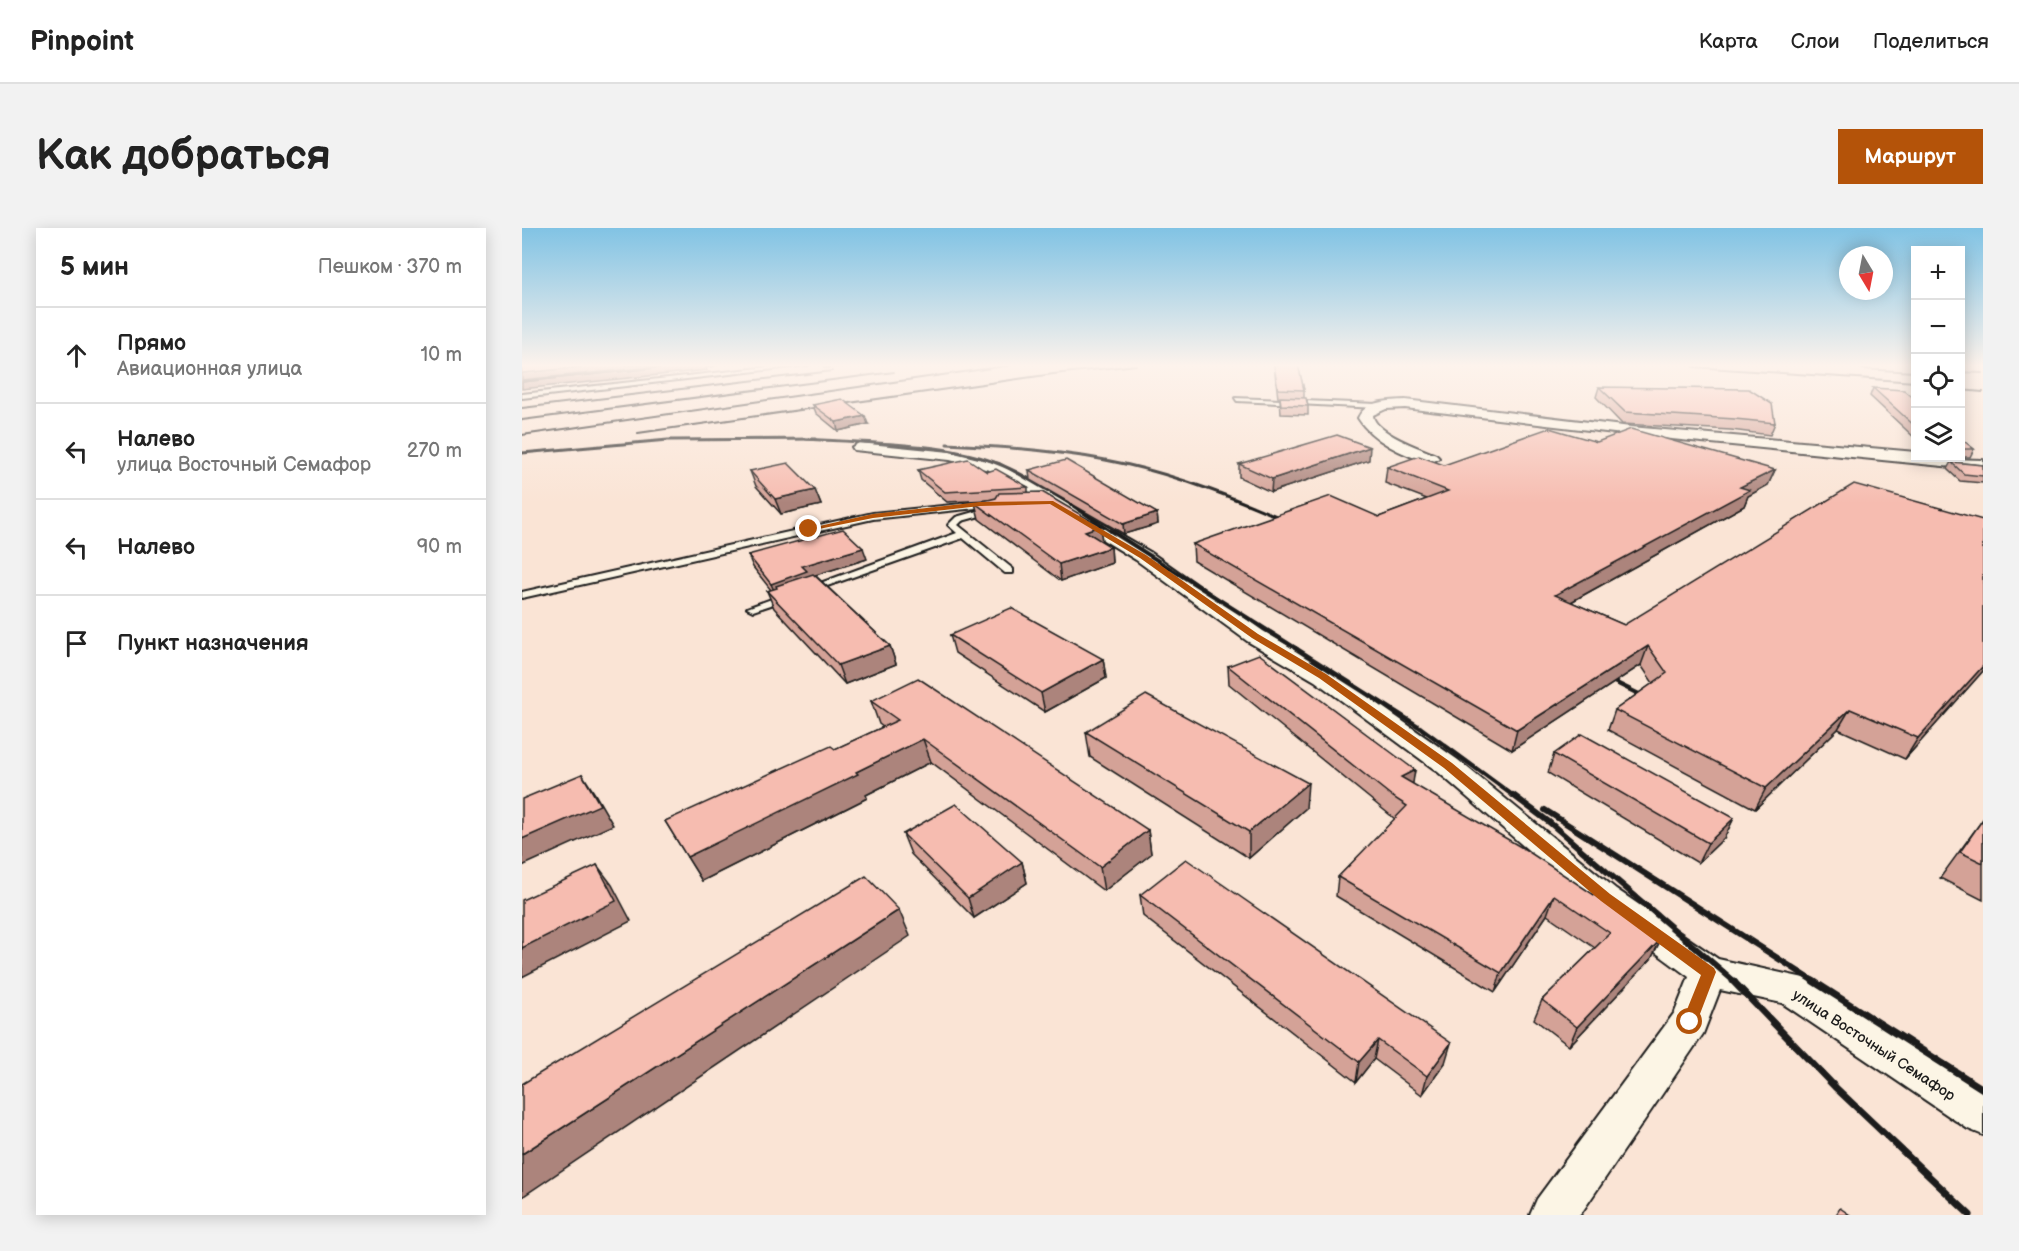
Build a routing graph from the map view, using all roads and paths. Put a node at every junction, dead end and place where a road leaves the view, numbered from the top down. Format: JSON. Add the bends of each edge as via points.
{"nodes":[{"id":1,"x":1370,"y":411,"type":"edge"},
{"id":2,"x":1464,"y":411,"type":"edge"},
{"id":3,"x":859,"y":447,"type":"dead end"},
{"id":4,"x":1911,"y":457,"type":"edge"},
{"id":5,"x":1431,"y":458,"type":"edge"},
{"id":6,"x":1958,"y":462,"type":"edge"},
{"id":7,"x":1983,"y":465,"type":"edge"},
{"id":8,"x":962,"y":534,"type":"junction"},
{"id":9,"x":1009,"y":571,"type":"dead end"},
{"id":10,"x":522,"y":595,"type":"edge"},
{"id":11,"x":753,"y":608,"type":"dead end"},
{"id":12,"x":1709,"y":972,"type":"junction"},
{"id":13,"x":1983,"y":1115,"type":"edge"},
{"id":14,"x":1553,"y":1215,"type":"edge"}],
"edges":[{"from":1,"to":5,"type":"street","via":[[1365,418],[1367,423],[1382,435]]},
{"from":2,"to":4,"type":"street","via":[[1630,431]]},
{"from":3,"to":12,"type":"street","name":"улица Восточный Семафор","via":[[950,456],[994,468],[1042,502],[1143,556],[1448,765],[1605,898]]},
{"from":6,"to":7,"type":"street"},
{"from":8,"to":9,"type":"lane"},
{"from":8,"to":10,"type":"lane","via":[[954,528],[955,522],[1003,505],[873,516]]},
{"from":8,"to":11,"type":"lane"},
{"from":12,"to":13,"type":"street","name":"улица Восточный Семафор","via":[[1791,989]]},
{"from":12,"to":14,"type":"street","via":[[1690,1022]]}]}
